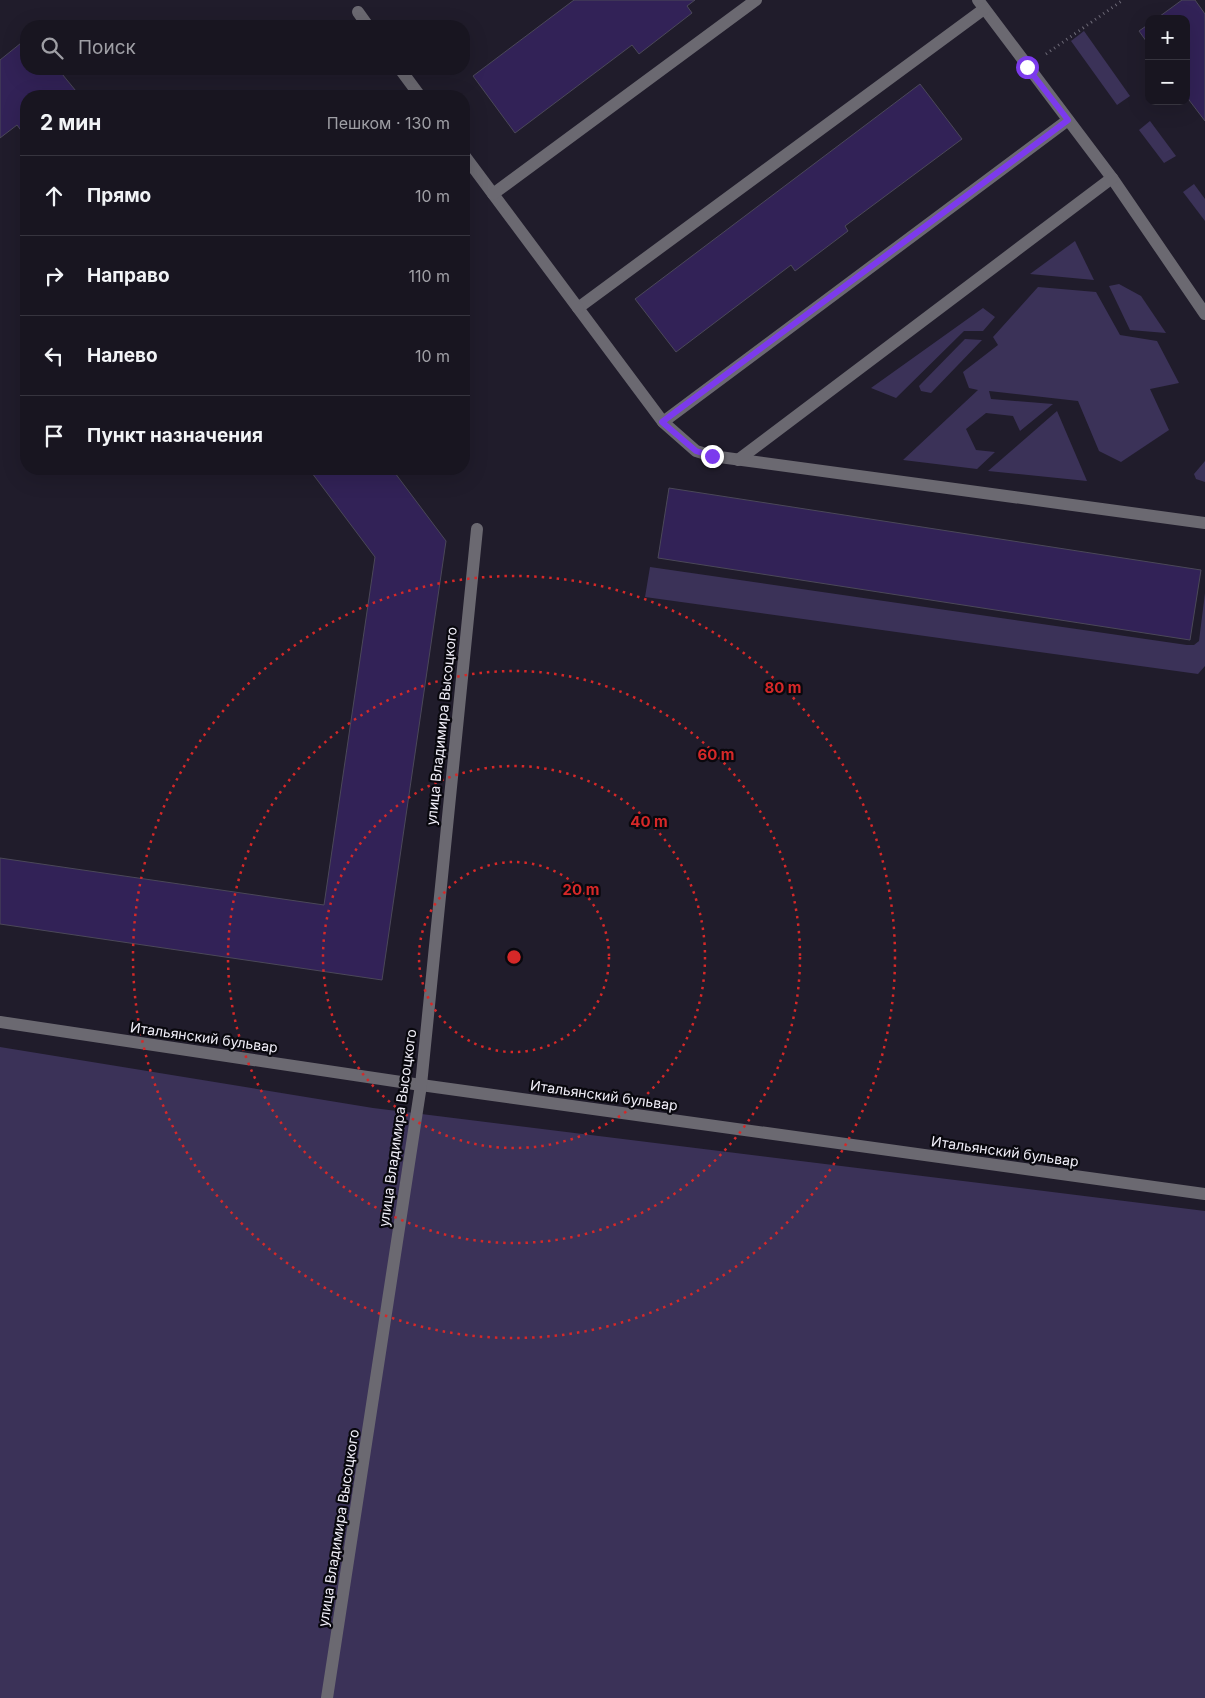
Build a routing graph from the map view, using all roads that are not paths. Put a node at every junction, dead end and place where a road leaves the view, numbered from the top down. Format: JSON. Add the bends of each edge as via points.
{"nodes":[{"id":1,"x":756,"y":0,"type":"edge"},
{"id":2,"x":981,"y":4,"type":"edge"},
{"id":3,"x":358,"y":12,"type":"dead end"},
{"id":4,"x":364,"y":20,"type":"edge"},
{"id":5,"x":404,"y":75,"type":"edge"},
{"id":6,"x":416,"y":90,"type":"edge"},
{"id":7,"x":1068,"y":120,"type":"junction"},
{"id":8,"x":470,"y":163,"type":"edge"},
{"id":9,"x":1112,"y":178,"type":"junction"},
{"id":10,"x":493,"y":194,"type":"junction"},
{"id":11,"x":578,"y":308,"type":"junction"},
{"id":12,"x":1205,"y":314,"type":"edge"},
{"id":13,"x":662,"y":422,"type":"junction"},
{"id":14,"x":738,"y":460,"type":"junction"},
{"id":15,"x":1205,"y":523,"type":"edge"},
{"id":16,"x":477,"y":528,"type":"dead end"},
{"id":17,"x":0,"y":1022,"type":"edge"},
{"id":18,"x":421,"y":1085,"type":"junction"},
{"id":19,"x":1205,"y":1194,"type":"edge"},
{"id":20,"x":327,"y":1698,"type":"edge"}],
"edges":[{"from":1,"to":10,"type":"street"},
{"from":2,"to":7,"type":"street"},
{"from":2,"to":11,"type":"street"},
{"from":3,"to":4,"type":"street"},
{"from":5,"to":6,"type":"street"},
{"from":7,"to":9,"type":"street"},
{"from":7,"to":13,"type":"street"},
{"from":8,"to":10,"type":"street"},
{"from":9,"to":12,"type":"street"},
{"from":9,"to":14,"type":"street"},
{"from":10,"to":11,"type":"street"},
{"from":11,"to":13,"type":"street"},
{"from":13,"to":14,"type":"street","via":[[696,451]]},
{"from":14,"to":15,"type":"street"},
{"from":16,"to":18,"type":"street","name":"улица Владимира Высоцкого"},
{"from":17,"to":18,"type":"street","name":"Итальянский бульвар"},
{"from":18,"to":19,"type":"street","name":"Итальянский бульвар"},
{"from":18,"to":20,"type":"street","name":"улица Владимира Высоцкого"}]}
